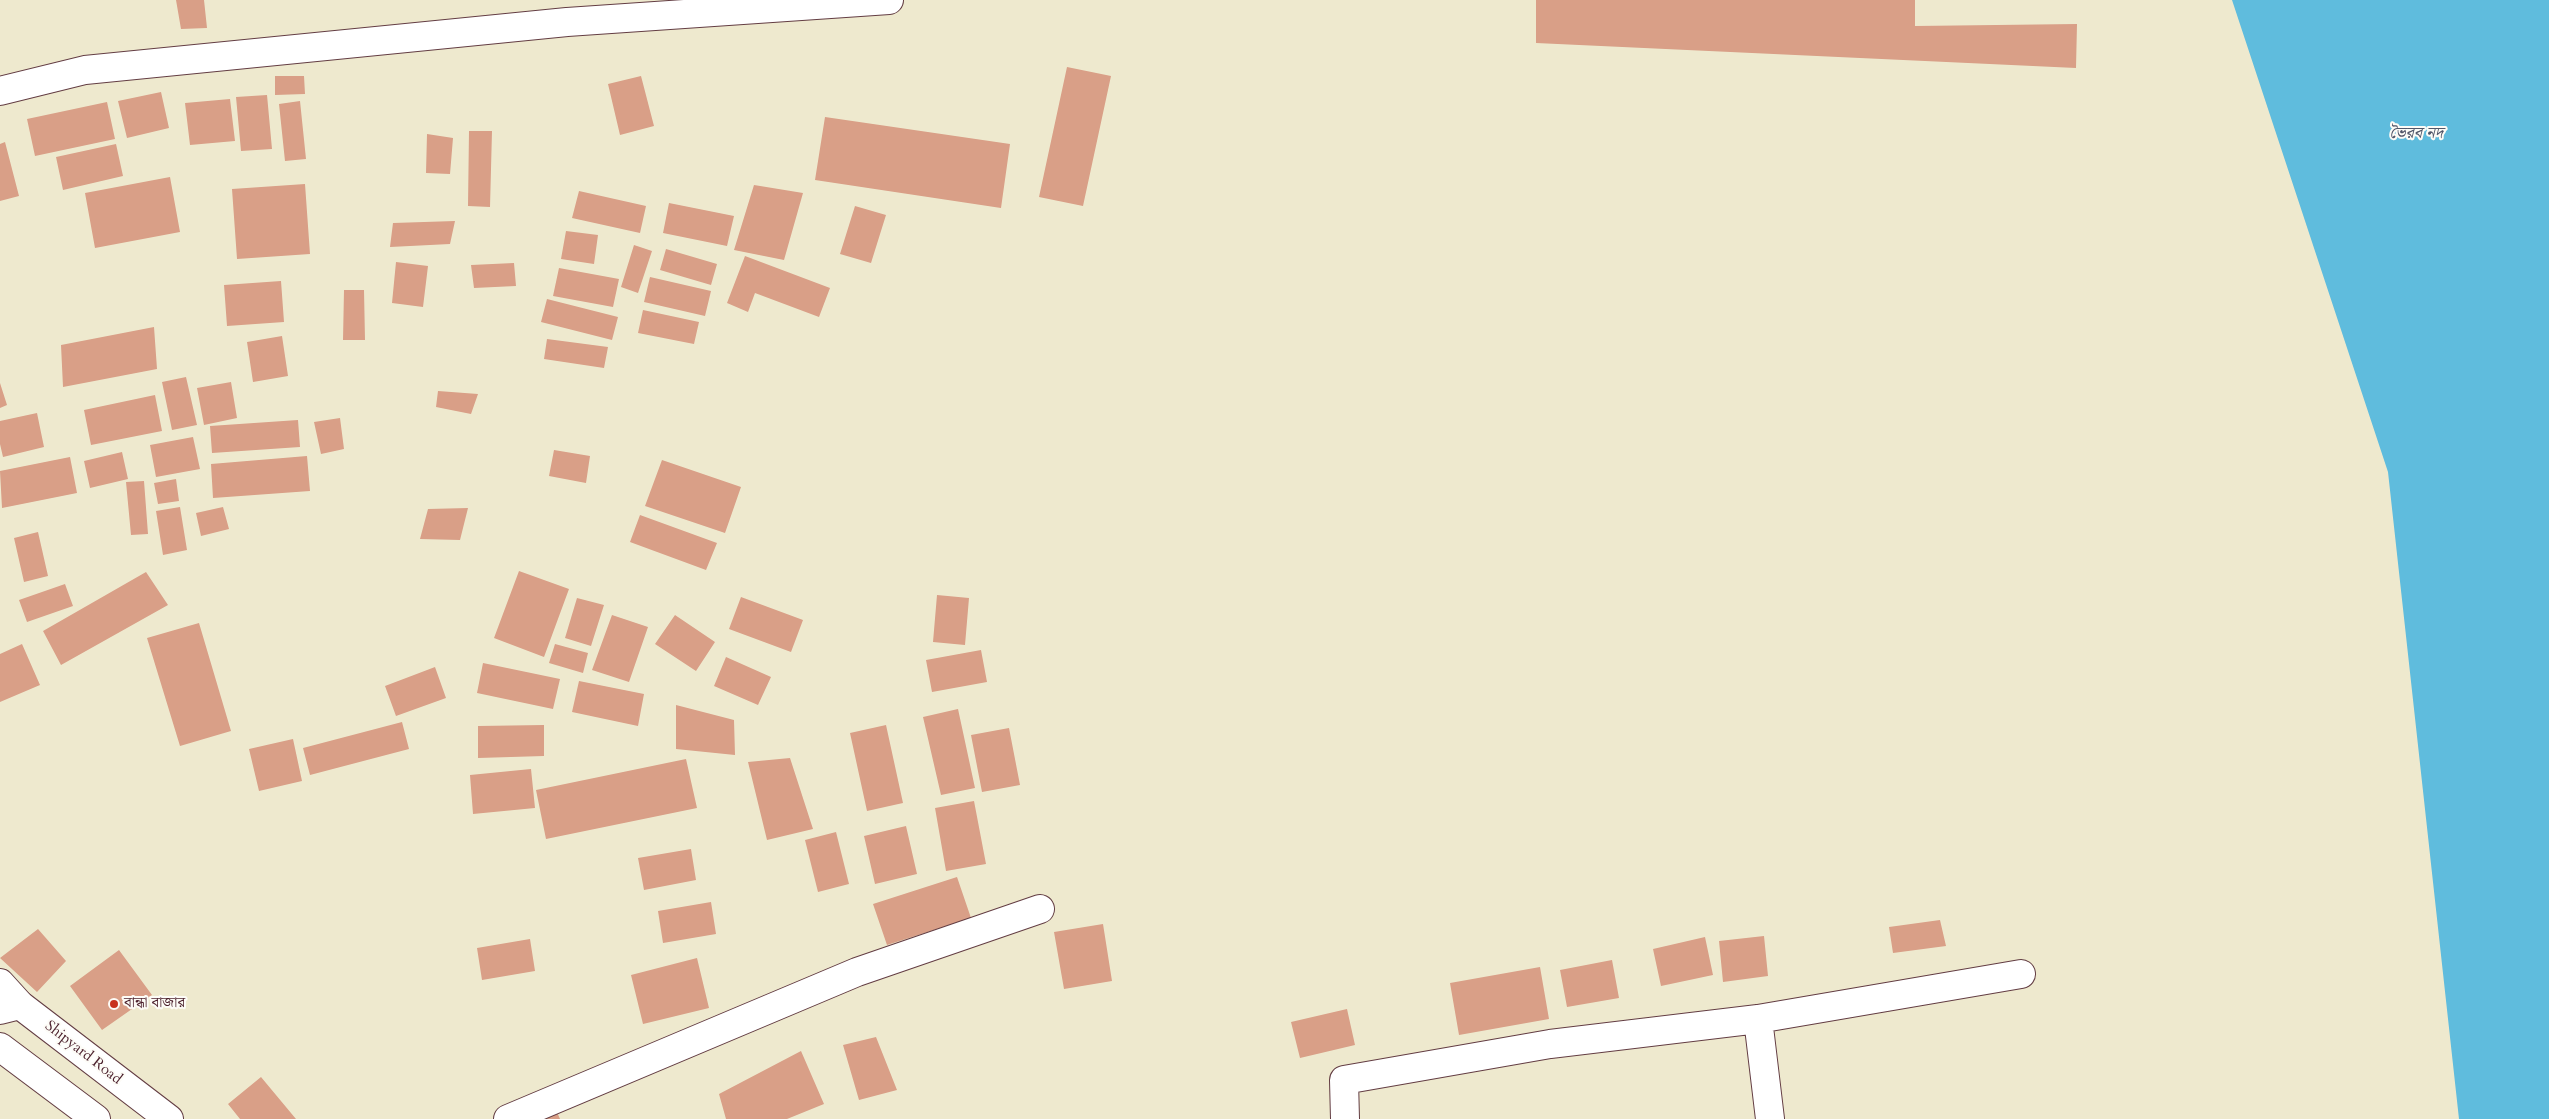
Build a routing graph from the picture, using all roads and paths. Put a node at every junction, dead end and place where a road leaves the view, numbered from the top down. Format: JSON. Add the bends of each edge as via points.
{"nodes":[{"id":1,"x":889,"y":0,"type":"edge"},
{"id":2,"x":0,"y":91,"type":"edge"},
{"id":3,"x":1040,"y":909,"type":"dead end"},
{"id":4,"x":2021,"y":974,"type":"dead end"},
{"id":5,"x":0,"y":983,"type":"edge"},
{"id":6,"x":10,"y":1007,"type":"edge"},
{"id":7,"x":1758,"y":1019,"type":"junction"},
{"id":8,"x":0,"y":1047,"type":"edge"},
{"id":9,"x":96,"y":1119,"type":"edge"},
{"id":10,"x":169,"y":1119,"type":"edge"},
{"id":11,"x":508,"y":1119,"type":"edge"},
{"id":12,"x":1345,"y":1119,"type":"edge"},
{"id":13,"x":1770,"y":1119,"type":"edge"}],
"edges":[{"from":1,"to":2,"type":"street","via":[[566,22],[85,70]]},
{"from":3,"to":11,"type":"street","via":[[857,972]]},
{"from":4,"to":7,"type":"street"},
{"from":5,"to":6,"type":"street","name":"Shipyard Road"},
{"from":6,"to":10,"type":"street","name":"Shipyard Road"},
{"from":7,"to":12,"type":"street","via":[[1550,1044],[1344,1080]]},
{"from":7,"to":13,"type":"street"},
{"from":8,"to":9,"type":"street"}]}
